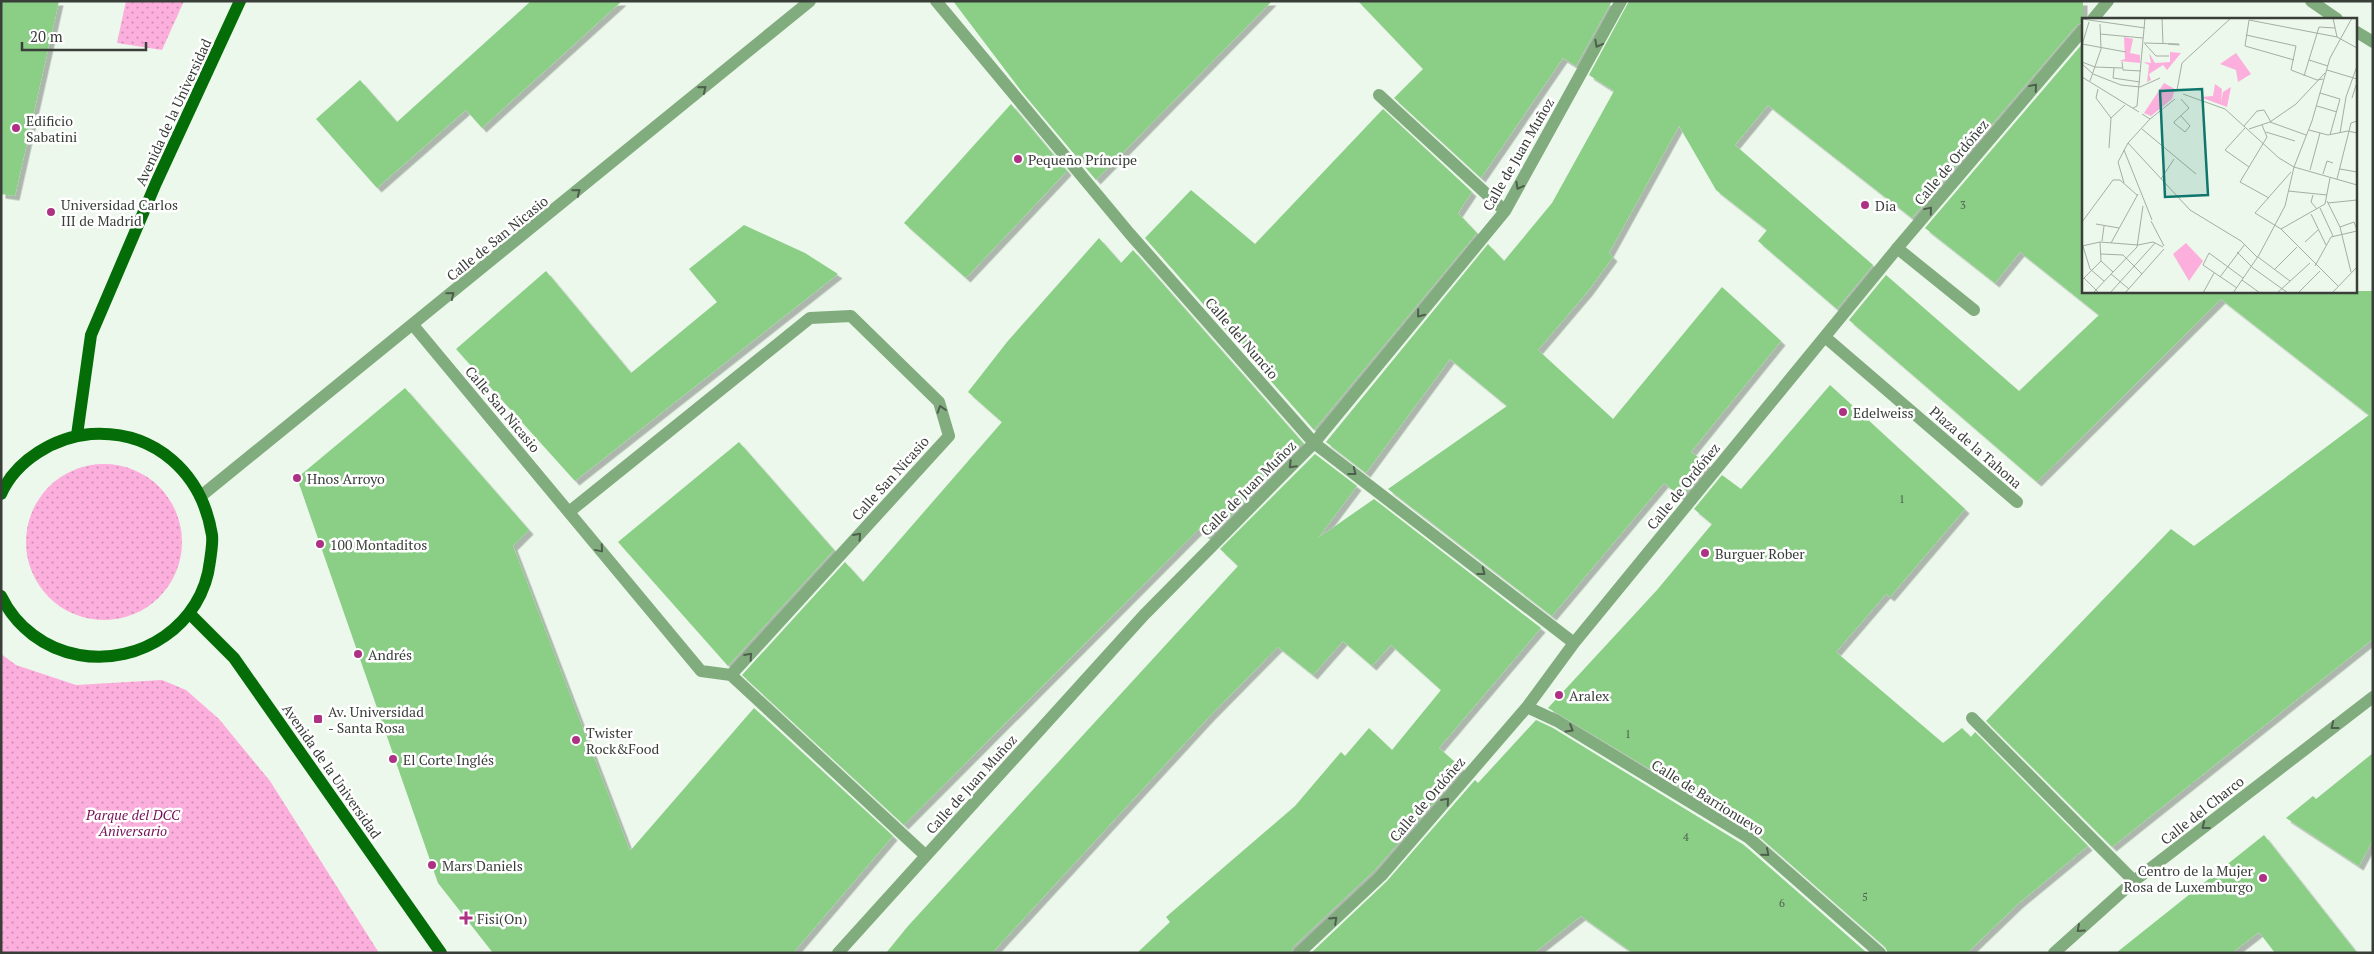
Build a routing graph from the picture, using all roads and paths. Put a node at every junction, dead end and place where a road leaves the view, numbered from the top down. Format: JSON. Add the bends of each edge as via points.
{"nodes":[{"id":1,"x":240,"y":1,"type":"edge"},
{"id":2,"x":810,"y":1,"type":"edge"},
{"id":3,"x":936,"y":1,"type":"edge"},
{"id":4,"x":1621,"y":1,"type":"edge"},
{"id":5,"x":2108,"y":1,"type":"edge"},
{"id":6,"x":2311,"y":1,"type":"edge"},
{"id":7,"x":2094,"y":18,"type":"edge"},
{"id":8,"x":2336,"y":18,"type":"edge"},
{"id":9,"x":2082,"y":31,"type":"edge"},
{"id":10,"x":2356,"y":32,"type":"edge"},
{"id":11,"x":2373,"y":42,"type":"edge"},
{"id":12,"x":1379,"y":95,"type":"dead end"},
{"id":13,"x":1505,"y":211,"type":"junction"},
{"id":14,"x":1897,"y":248,"type":"junction"},
{"id":15,"x":1974,"y":310,"type":"dead end"},
{"id":16,"x":413,"y":325,"type":"junction"},
{"id":17,"x":1824,"y":337,"type":"junction"},
{"id":18,"x":76,"y":435,"type":"junction"},
{"id":19,"x":1314,"y":443,"type":"junction"},
{"id":20,"x":1,"y":494,"type":"edge"},
{"id":21,"x":201,"y":496,"type":"junction"},
{"id":22,"x":2017,"y":502,"type":"dead end"},
{"id":23,"x":569,"y":512,"type":"junction"},
{"id":24,"x":1,"y":596,"type":"edge"},
{"id":25,"x":190,"y":614,"type":"junction"},
{"id":26,"x":1574,"y":643,"type":"junction"},
{"id":27,"x":731,"y":676,"type":"junction"},
{"id":28,"x":2372,"y":698,"type":"edge"},
{"id":29,"x":1527,"y":707,"type":"junction"},
{"id":30,"x":1972,"y":718,"type":"dead end"},
{"id":31,"x":926,"y":856,"type":"junction"},
{"id":32,"x":2134,"y":881,"type":"junction"},
{"id":33,"x":441,"y":953,"type":"edge"},
{"id":34,"x":838,"y":953,"type":"edge"},
{"id":35,"x":1299,"y":953,"type":"edge"},
{"id":36,"x":1880,"y":953,"type":"edge"},
{"id":37,"x":2054,"y":953,"type":"edge"}],
"edges":[{"from":1,"to":18,"type":"main road","name":"Avenida de la Universidad","via":[[156,183],[91,335]]},
{"from":16,"to":2,"type":"street","name":"Calle de San Nicasio","one_way":true},
{"from":3,"to":19,"type":"street","name":"Calle del Nuncio","via":[[1130,234]]},
{"from":4,"to":13,"type":"street","name":"Calle de Juan Muñoz","one_way":true},
{"from":5,"to":7,"type":"street"},
{"from":6,"to":8,"type":"street"},
{"from":14,"to":9,"type":"street","name":"Calle de Ordóñez","one_way":true},
{"from":10,"to":11,"type":"street"},
{"from":12,"to":13,"type":"street"},
{"from":13,"to":19,"type":"street","name":"Calle de Juan Muñoz","one_way":true},
{"from":14,"to":15,"type":"street"},
{"from":14,"to":17,"type":"street","name":"Calle de Ordóñez"},
{"from":16,"to":21,"type":"street","name":"Calle de San Nicasio"},
{"from":16,"to":23,"type":"street","name":"Calle San Nicasio"},
{"from":17,"to":22,"type":"street","name":"Plaza de la Tahona"},
{"from":17,"to":26,"type":"street","name":"Calle de Ordóñez"},
{"from":18,"to":20,"type":"main road","via":[[47,446],[22,464]]},
{"from":18,"to":21,"type":"main road","via":[[106,433],[136,438],[162,451],[185,471]]},
{"from":19,"to":26,"type":"street","name":"Calle del Nuncio","one_way":true},
{"from":19,"to":31,"type":"street","name":"Calle de Juan Muñoz","one_way":true,"via":[[1144,615]]},
{"from":21,"to":25,"type":"main road","via":[[212,536],[208,577]]},
{"from":23,"to":27,"type":"street","name":"Calle San Nicasio","one_way":true,"via":[[701,671]]},
{"from":27,"to":23,"type":"street","name":"Calle San Nicasio","one_way":true,"via":[[949,436],[939,402],[851,316],[810,318]]},
{"from":24,"to":25,"type":"main road","via":[[8,610],[32,636],[64,653],[98,659],[133,654],[164,638]]},
{"from":25,"to":33,"type":"main road","name":"Avenida de la Universidad","via":[[234,658]]},
{"from":26,"to":29,"type":"street","name":"Calle de Ordóñez"},
{"from":27,"to":31,"type":"street"},
{"from":28,"to":32,"type":"street","name":"Calle del Charco","one_way":true},
{"from":35,"to":29,"type":"street","name":"Calle de Ordóñez","one_way":true,"via":[[1381,876]]},
{"from":29,"to":36,"type":"street","name":"Calle de Barrionuevo","one_way":true,"via":[[1557,721],[1749,838]]},
{"from":30,"to":32,"type":"street"},
{"from":31,"to":34,"type":"street","name":"Calle de Juan Muñoz"},
{"from":32,"to":37,"type":"street","name":"Calle del Charco","one_way":true}]}
